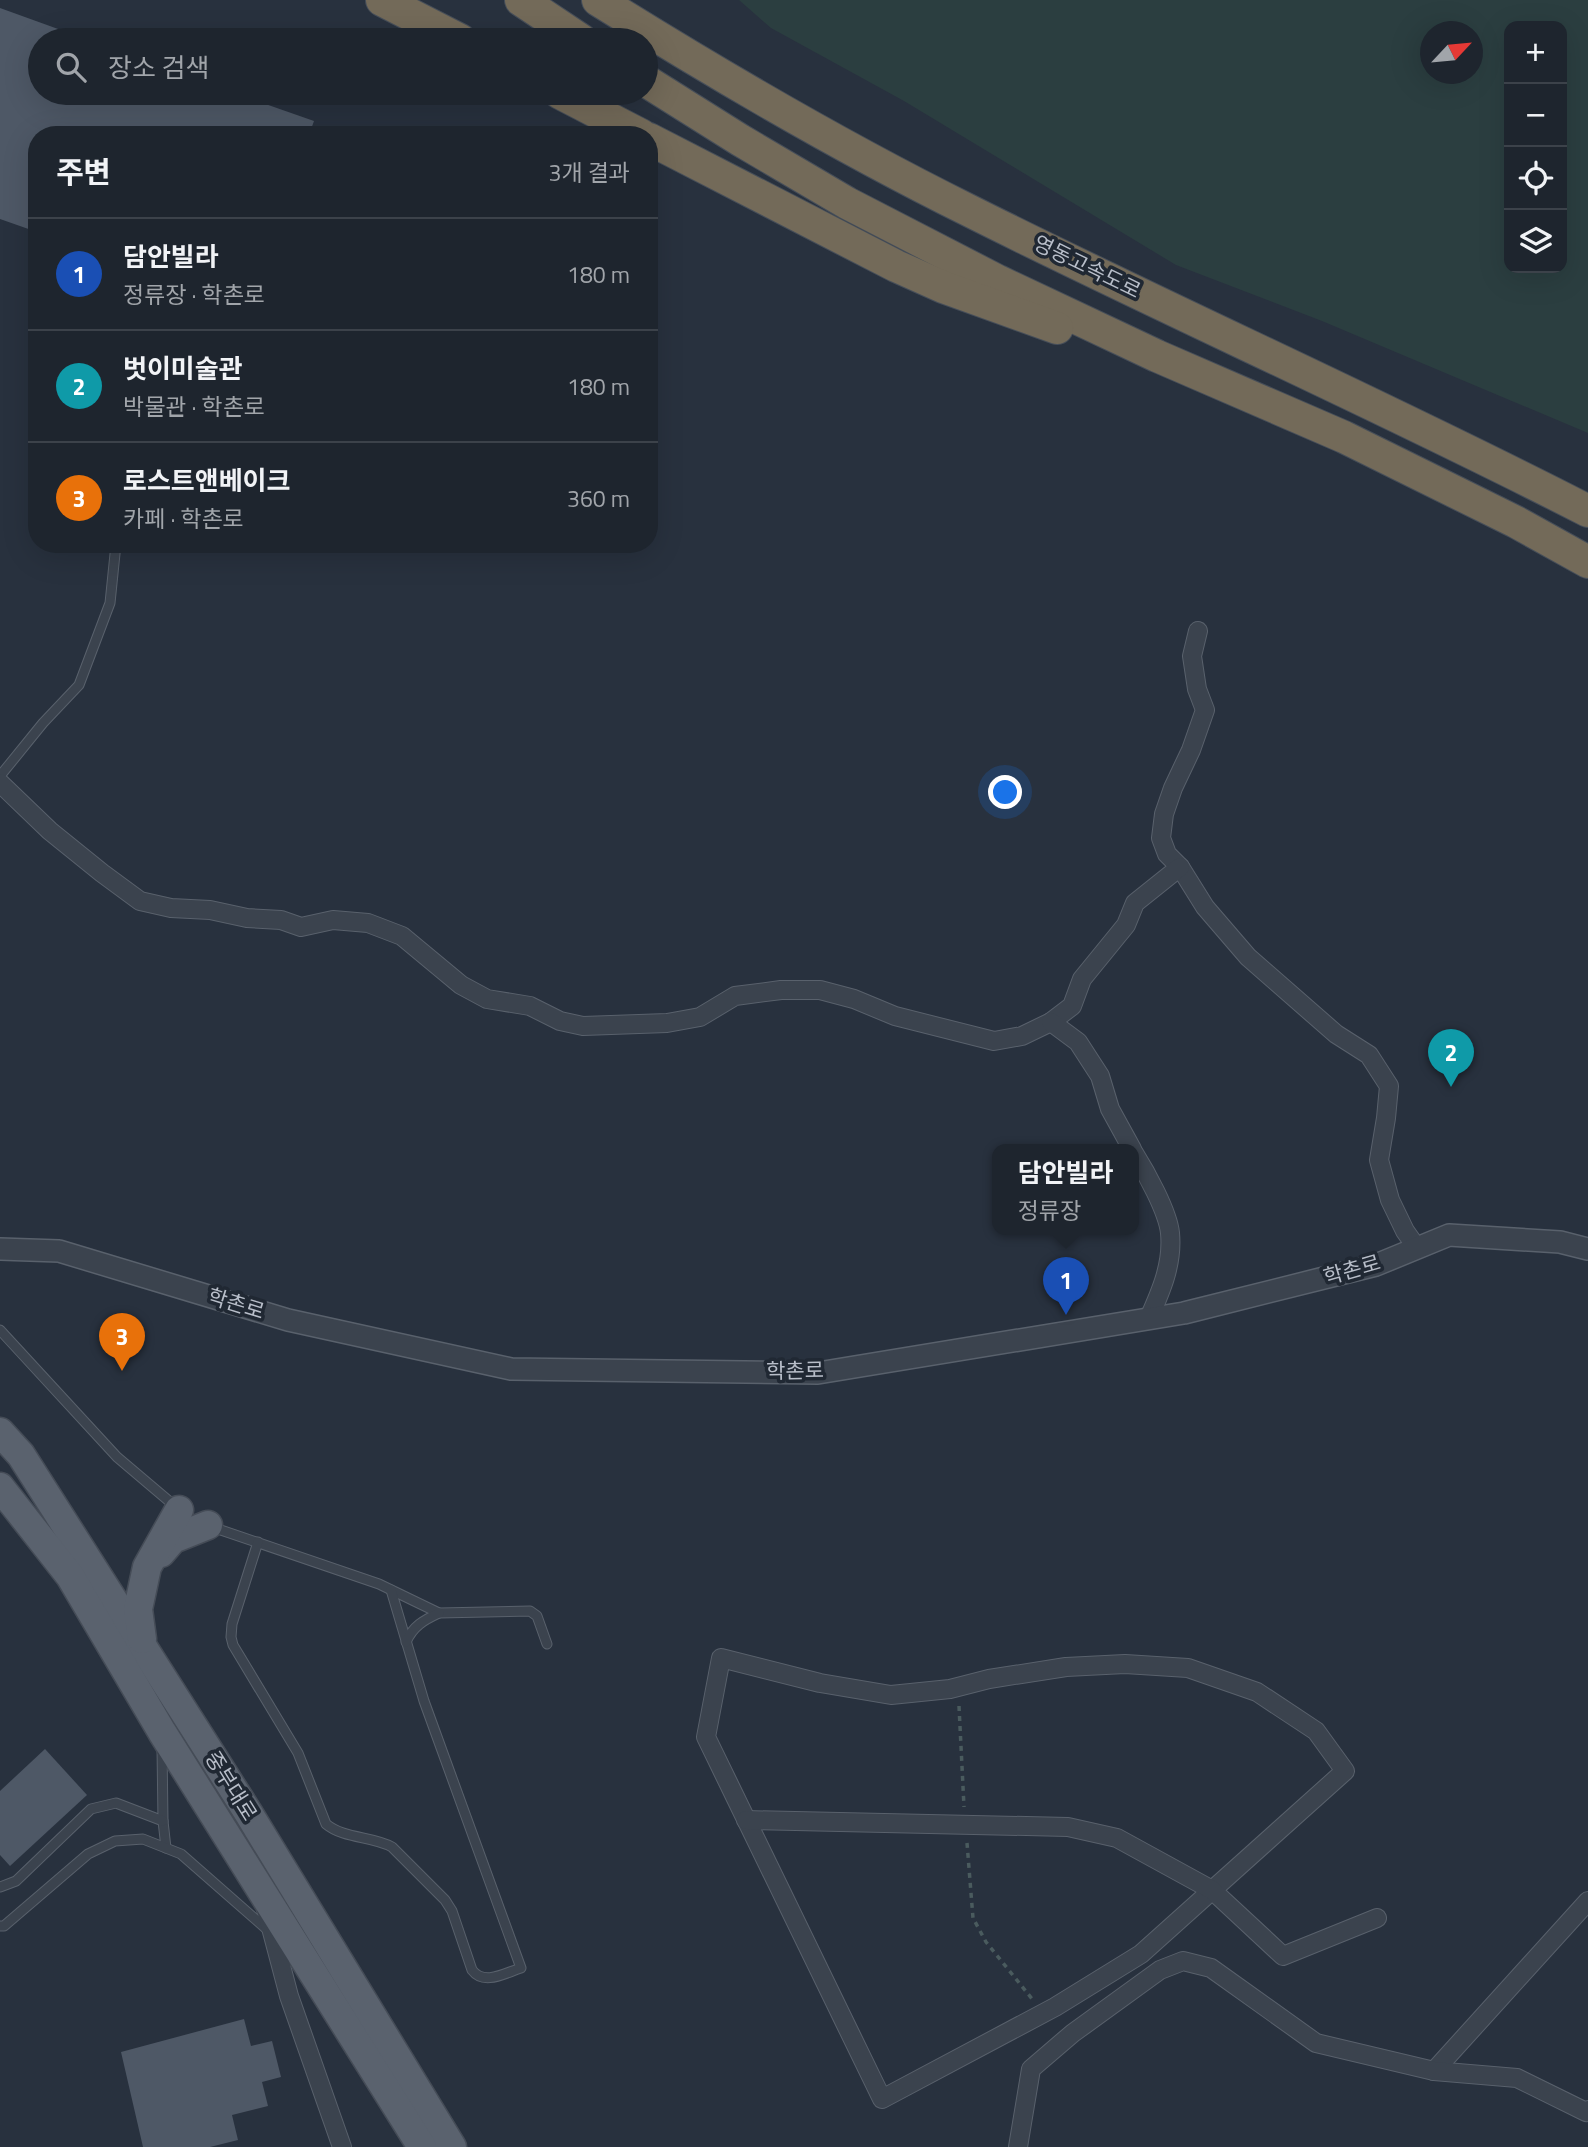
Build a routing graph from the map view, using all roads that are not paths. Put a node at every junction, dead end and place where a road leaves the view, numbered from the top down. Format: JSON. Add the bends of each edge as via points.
{"nodes":[{"id":1,"x":382,"y":0,"type":"edge"},
{"id":2,"x":521,"y":0,"type":"edge"},
{"id":3,"x":598,"y":0,"type":"edge"},
{"id":4,"x":437,"y":28,"type":"edge"},
{"id":5,"x":563,"y":28,"type":"edge"},
{"id":6,"x":643,"y":28,"type":"edge"},
{"id":7,"x":658,"y":37,"type":"edge"},
{"id":8,"x":658,"y":89,"type":"edge"},
{"id":9,"x":583,"y":105,"type":"edge"},
{"id":10,"x":624,"y":126,"type":"edge"},
{"id":11,"x":658,"y":144,"type":"edge"},
{"id":12,"x":1199,"y":374,"type":"junction"},
{"id":13,"x":1588,"y":511,"type":"edge"},
{"id":14,"x":115,"y":553,"type":"edge"},
{"id":15,"x":1588,"y":562,"type":"edge"},
{"id":16,"x":1198,"y":631,"type":"dead end"},
{"id":17,"x":0,"y":776,"type":"edge"},
{"id":18,"x":0,"y":783,"type":"edge"},
{"id":19,"x":1180,"y":867,"type":"junction"},
{"id":20,"x":1051,"y":1022,"type":"junction"},
{"id":21,"x":1129,"y":1144,"type":"edge"},
{"id":22,"x":1139,"y":1163,"type":"edge"},
{"id":23,"x":1417,"y":1248,"type":"junction"},
{"id":24,"x":0,"y":1249,"type":"edge"},
{"id":25,"x":1588,"y":1249,"type":"edge"},
{"id":26,"x":1149,"y":1318,"type":"junction"},
{"id":27,"x":0,"y":1329,"type":"edge"},
{"id":28,"x":0,"y":1432,"type":"edge"},
{"id":29,"x":0,"y":1487,"type":"edge"},
{"id":30,"x":180,"y":1510,"type":"junction"},
{"id":31,"x":208,"y":1525,"type":"junction"},
{"id":32,"x":258,"y":1542,"type":"junction"},
{"id":33,"x":147,"y":1567,"type":"junction"},
{"id":34,"x":391,"y":1590,"type":"junction"},
{"id":35,"x":439,"y":1613,"type":"junction"},
{"id":36,"x":406,"y":1642,"type":"junction"},
{"id":37,"x":547,"y":1644,"type":"dead end"},
{"id":38,"x":143,"y":1645,"type":"junction"},
{"id":39,"x":162,"y":1732,"type":"junction"},
{"id":40,"x":746,"y":1820,"type":"junction"},
{"id":41,"x":163,"y":1821,"type":"junction"},
{"id":42,"x":166,"y":1848,"type":"junction"},
{"id":43,"x":0,"y":1887,"type":"edge"},
{"id":44,"x":262,"y":1889,"type":"junction"},
{"id":45,"x":1212,"y":1890,"type":"junction"},
{"id":46,"x":1588,"y":1902,"type":"edge"},
{"id":47,"x":1377,"y":1918,"type":"dead end"},
{"id":48,"x":0,"y":1926,"type":"edge"},
{"id":49,"x":271,"y":1933,"type":"junction"},
{"id":50,"x":1049,"y":2010,"type":"junction"},
{"id":51,"x":1073,"y":2033,"type":"junction"},
{"id":52,"x":1434,"y":2071,"type":"junction"},
{"id":53,"x":1588,"y":2110,"type":"edge"},
{"id":54,"x":342,"y":2147,"type":"edge"},
{"id":55,"x":422,"y":2147,"type":"edge"},
{"id":56,"x":452,"y":2147,"type":"edge"},
{"id":57,"x":1018,"y":2147,"type":"edge"}],
"edges":[{"from":1,"to":4,"type":"highway"},
{"from":2,"to":5,"type":"highway"},
{"from":3,"to":6,"type":"highway","name":"영동고속도로"},
{"from":7,"to":13,"type":"highway","name":"영동고속도로","via":[[967,210]]},
{"from":8,"to":12,"type":"highway","via":[[847,203],[998,281]]},
{"from":9,"to":10,"type":"highway"},
{"from":11,"to":12,"type":"highway","via":[[943,287]]},
{"from":12,"to":15,"type":"highway","via":[[1344,437]]},
{"from":14,"to":17,"type":"lane","via":[[110,603],[79,685]]},
{"from":16,"to":19,"type":"street","via":[[1192,656],[1205,710],[1164,814],[1161,838],[1167,854]]},
{"from":18,"to":20,"type":"street","via":[[50,831],[140,901],[281,920],[301,927],[333,920],[368,923],[402,936],[461,985],[487,999],[530,1006],[560,1021],[583,1026],[667,1023],[700,1017],[735,996],[820,990],[895,1016],[993,1041],[1022,1036]]},
{"from":19,"to":20,"type":"street","via":[[1135,904],[1126,925],[1082,979],[1072,1006]]},
{"from":19,"to":23,"type":"street","via":[[1205,907],[1248,957],[1336,1034],[1370,1055],[1389,1086],[1379,1160],[1390,1200]]},
{"from":20,"to":21,"type":"street","via":[[1078,1042],[1100,1076],[1110,1109]]},
{"from":22,"to":26,"type":"street","via":[[1170,1232],[1169,1264]]},
{"from":23,"to":25,"type":"street","name":"학촌로","via":[[1449,1235],[1560,1242]]},
{"from":23,"to":26,"type":"street","name":"학촌로","via":[[1376,1265]]},
{"from":24,"to":26,"type":"street","name":"학촌로","via":[[59,1251],[288,1320],[511,1369],[817,1373]]},
{"from":27,"to":30,"type":"lane","via":[[117,1457]]},
{"from":28,"to":38,"type":"main road","name":"중부대로","via":[[21,1455]]},
{"from":29,"to":39,"type":"main road","name":"중부대로","via":[[70,1576]]},
{"from":30,"to":31,"type":"lane"},
{"from":30,"to":33,"type":"main road"},
{"from":31,"to":32,"type":"lane"},
{"from":31,"to":33,"type":"main road","via":[[173,1539]]},
{"from":32,"to":34,"type":"lane"},
{"from":32,"to":36,"type":"lane","via":[[230,1637],[298,1752],[326,1824],[393,1847],[445,1900],[472,1970],[486,1979],[521,1968]]},
{"from":33,"to":38,"type":"main road","via":[[138,1609]]},
{"from":34,"to":35,"type":"lane"},
{"from":34,"to":36,"type":"lane"},
{"from":35,"to":36,"type":"lane","via":[[419,1623]]},
{"from":35,"to":37,"type":"lane","via":[[530,1611],[537,1616]]},
{"from":38,"to":56,"type":"main road","name":"중부대로"},
{"from":39,"to":41,"type":"lane"},
{"from":39,"to":44,"type":"main road","name":"중부대로"},
{"from":40,"to":45,"type":"street","via":[[1068,1828],[1117,1838]]},
{"from":40,"to":45,"type":"street","via":[[706,1737],[722,1658],[891,1695],[1066,1667],[1188,1668],[1257,1692],[1316,1731],[1345,1771]]},
{"from":40,"to":50,"type":"street","via":[[882,2099]]},
{"from":41,"to":42,"type":"lane"},
{"from":41,"to":43,"type":"lane","via":[[116,1803],[91,1809],[16,1881]]},
{"from":42,"to":48,"type":"lane","via":[[143,1839],[116,1841],[88,1854]]},
{"from":42,"to":49,"type":"lane","via":[[181,1854]]},
{"from":44,"to":49,"type":"street"},
{"from":44,"to":55,"type":"main road","name":"중부대로"},
{"from":45,"to":47,"type":"street","via":[[1283,1956]]},
{"from":45,"to":50,"type":"street","via":[[1141,1954]]},
{"from":46,"to":52,"type":"street"},
{"from":49,"to":54,"type":"street"},
{"from":50,"to":51,"type":"street"},
{"from":51,"to":52,"type":"street","via":[[1160,1970],[1183,1961],[1211,1968],[1316,2043]]},
{"from":51,"to":57,"type":"street","via":[[1031,2069]]},
{"from":52,"to":53,"type":"street","via":[[1517,2078]]}]}
